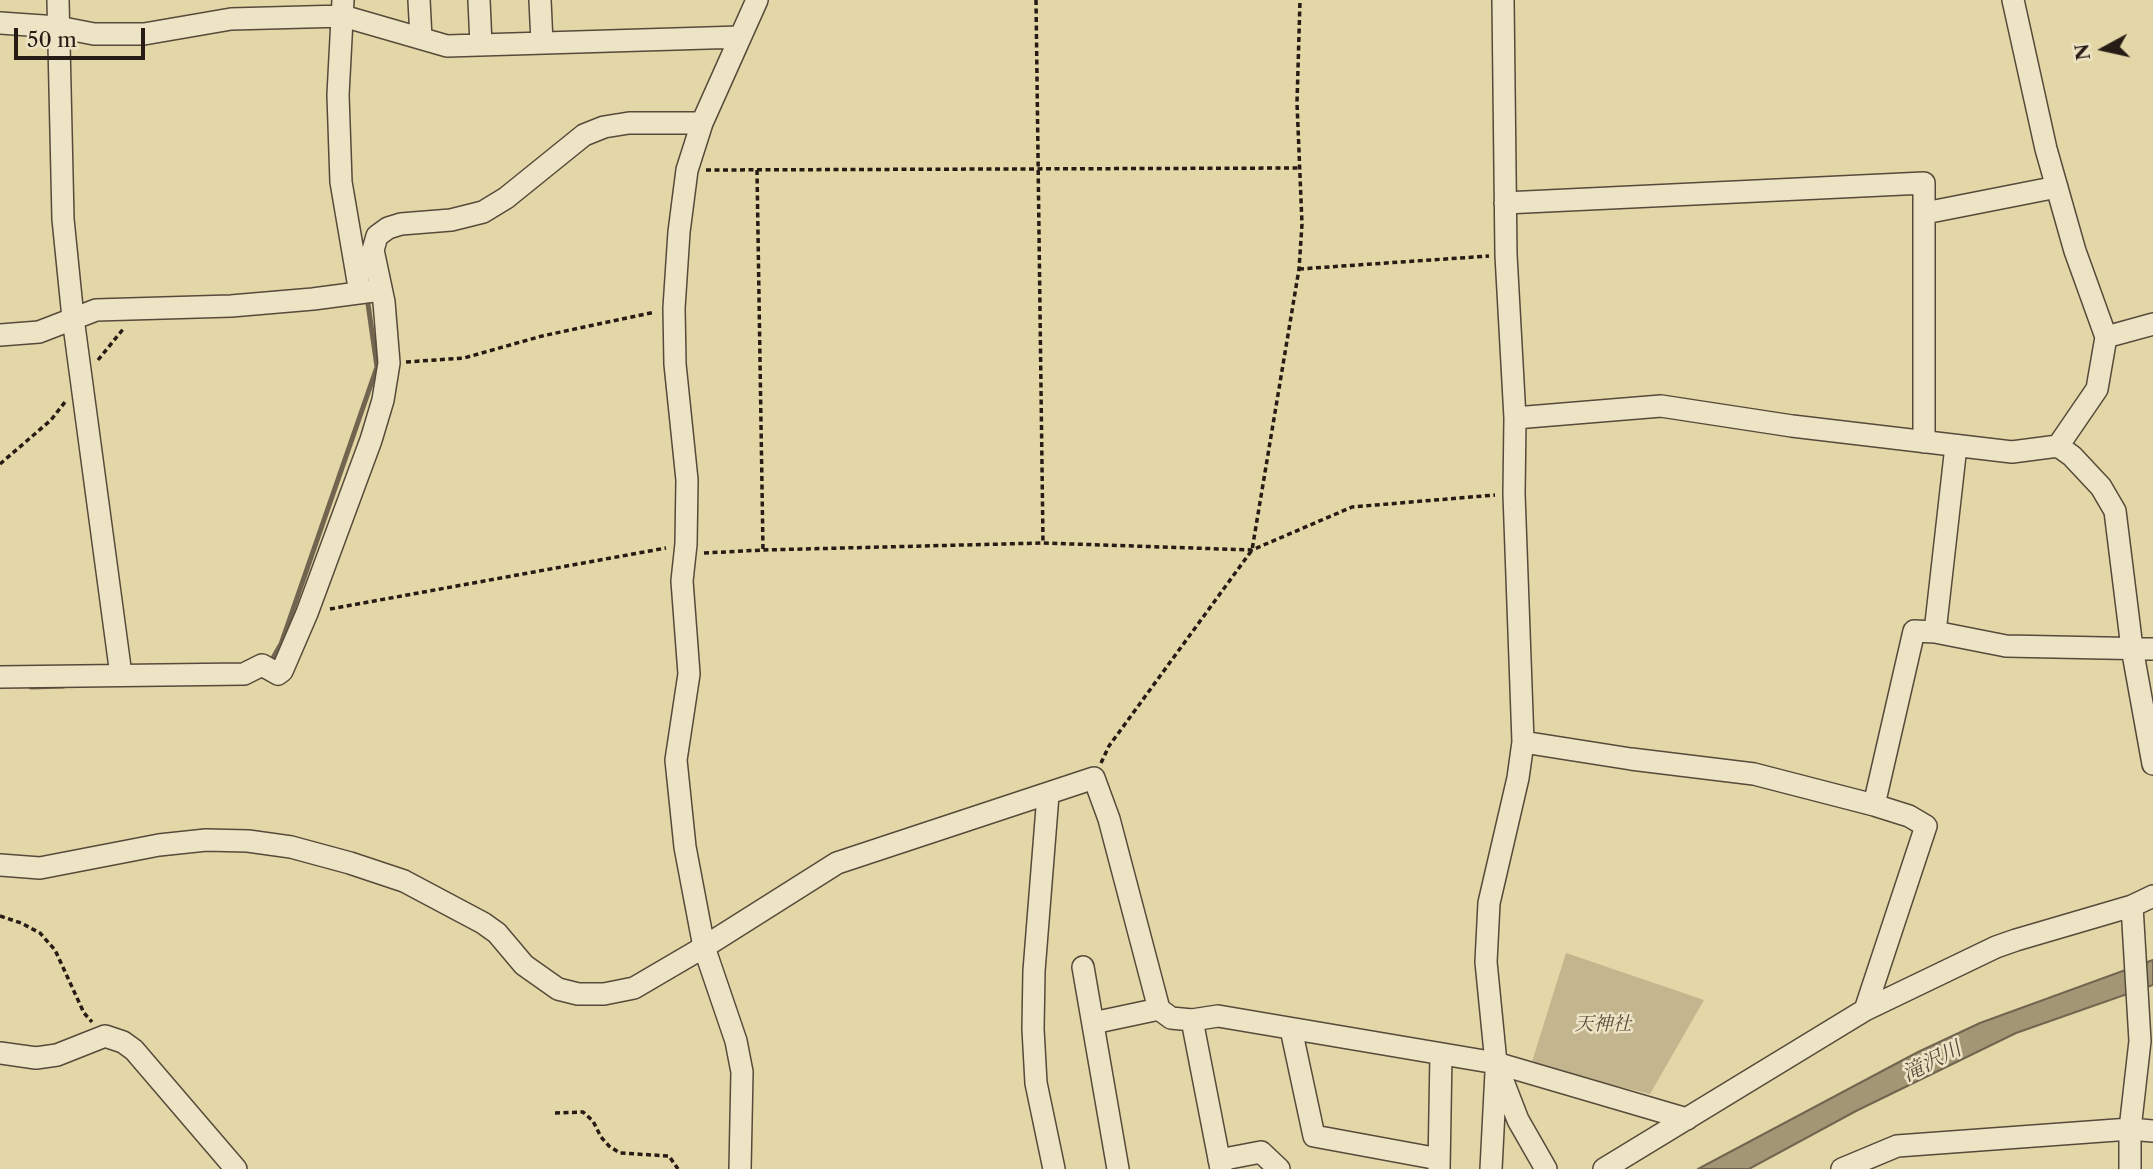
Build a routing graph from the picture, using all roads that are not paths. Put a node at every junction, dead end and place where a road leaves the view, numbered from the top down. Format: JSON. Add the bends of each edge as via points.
{"nodes":[{"id":1,"x":58,"y":0,"type":"edge"},
{"id":2,"x":419,"y":0,"type":"edge"},
{"id":3,"x":479,"y":0,"type":"edge"},
{"id":4,"x":540,"y":0,"type":"edge"},
{"id":5,"x":757,"y":0,"type":"edge"},
{"id":6,"x":1503,"y":0,"type":"edge"},
{"id":7,"x":2013,"y":0,"type":"edge"},
{"id":8,"x":346,"y":13,"type":"edge"},
{"id":9,"x":0,"y":23,"type":"edge"},
{"id":10,"x":58,"y":27,"type":"junction"},
{"id":11,"x":740,"y":37,"type":"junction"},
{"id":12,"x":421,"y":38,"type":"junction"},
{"id":13,"x":542,"y":43,"type":"junction"},
{"id":14,"x":481,"y":45,"type":"junction"},
{"id":15,"x":702,"y":123,"type":"junction"},
{"id":16,"x":2057,"y":187,"type":"junction"},
{"id":17,"x":1505,"y":203,"type":"junction"},
{"id":18,"x":1924,"y":213,"type":"junction"},
{"id":19,"x":369,"y":292,"type":"junction"},
{"id":20,"x":74,"y":317,"type":"junction"},
{"id":21,"x":2153,"y":324,"type":"edge"},
{"id":22,"x":0,"y":335,"type":"edge"},
{"id":23,"x":2106,"y":337,"type":"junction"},
{"id":24,"x":1515,"y":418,"type":"junction"},
{"id":25,"x":1924,"y":442,"type":"junction"},
{"id":26,"x":1955,"y":446,"type":"junction"},
{"id":27,"x":2058,"y":446,"type":"junction"},
{"id":28,"x":1935,"y":632,"type":"junction"},
{"id":29,"x":2143,"y":648,"type":"edge"},
{"id":30,"x":121,"y":676,"type":"junction"},
{"id":31,"x":0,"y":677,"type":"edge"},
{"id":32,"x":1522,"y":742,"type":"junction"},
{"id":33,"x":2153,"y":764,"type":"edge"},
{"id":34,"x":1048,"y":794,"type":"junction"},
{"id":35,"x":1874,"y":805,"type":"junction"},
{"id":36,"x":0,"y":865,"type":"edge"},
{"id":37,"x":2153,"y":896,"type":"edge"},
{"id":38,"x":2133,"y":917,"type":"junction"},
{"id":39,"x":704,"y":947,"type":"junction"},
{"id":40,"x":1083,"y":967,"type":"dead end"},
{"id":41,"x":1159,"y":1009,"type":"junction"},
{"id":42,"x":1865,"y":1010,"type":"junction"},
{"id":43,"x":1192,"y":1020,"type":"junction"},
{"id":44,"x":1093,"y":1023,"type":"junction"},
{"id":45,"x":1291,"y":1028,"type":"junction"},
{"id":46,"x":2147,"y":1039,"type":"edge"},
{"id":47,"x":0,"y":1053,"type":"edge"},
{"id":48,"x":1441,"y":1054,"type":"junction"},
{"id":49,"x":1496,"y":1063,"type":"junction"},
{"id":50,"x":1687,"y":1119,"type":"junction"},
{"id":51,"x":2130,"y":1129,"type":"junction"},
{"id":52,"x":2153,"y":1131,"type":"edge"},
{"id":53,"x":1439,"y":1164,"type":"edge"},
{"id":54,"x":1220,"y":1165,"type":"edge"},
{"id":55,"x":236,"y":1169,"type":"edge"},
{"id":56,"x":740,"y":1169,"type":"edge"},
{"id":57,"x":1054,"y":1169,"type":"edge"},
{"id":58,"x":1118,"y":1169,"type":"edge"},
{"id":59,"x":1279,"y":1169,"type":"edge"},
{"id":60,"x":1491,"y":1169,"type":"edge"},
{"id":61,"x":1546,"y":1169,"type":"edge"},
{"id":62,"x":1604,"y":1169,"type":"edge"},
{"id":63,"x":1842,"y":1169,"type":"edge"},
{"id":64,"x":2130,"y":1169,"type":"edge"}],
"edges":[{"from":1,"to":10,"type":"street"},
{"from":2,"to":12,"type":"street"},
{"from":3,"to":14,"type":"street"},
{"from":4,"to":13,"type":"street"},
{"from":5,"to":11,"type":"street"},
{"from":6,"to":17,"type":"street"},
{"from":7,"to":16,"type":"street"},
{"from":8,"to":10,"type":"street","via":[[231,19],[144,34],[94,34]]},
{"from":8,"to":12,"type":"street"},
{"from":8,"to":19,"type":"street","via":[[338,95],[341,182]]},
{"from":9,"to":10,"type":"street"},
{"from":10,"to":20,"type":"street","via":[[63,219]]},
{"from":11,"to":13,"type":"street"},
{"from":11,"to":15,"type":"street"},
{"from":12,"to":14,"type":"street","via":[[447,46]]},
{"from":13,"to":14,"type":"street"},
{"from":15,"to":19,"type":"street","via":[[604,127],[584,135],[482,212],[388,228],[377,236]]},
{"from":15,"to":39,"type":"street","via":[[687,170],[674,308],[687,481],[682,580],[689,674],[676,760],[685,847]]},
{"from":16,"to":18,"type":"street"},
{"from":16,"to":23,"type":"street"},
{"from":17,"to":18,"type":"street","via":[[1924,183]]},
{"from":17,"to":24,"type":"street"},
{"from":18,"to":25,"type":"street"},
{"from":19,"to":20,"type":"street","via":[[230,306],[96,310]]},
{"from":19,"to":30,"type":"street","via":[[389,363],[383,400],[282,671]]},
{"from":20,"to":22,"type":"street","via":[[39,331]]},
{"from":20,"to":30,"type":"street"},
{"from":21,"to":23,"type":"street"},
{"from":23,"to":27,"type":"street","via":[[2097,389]]},
{"from":24,"to":25,"type":"street","via":[[1661,406]]},
{"from":24,"to":32,"type":"street"},
{"from":25,"to":26,"type":"street"},
{"from":26,"to":27,"type":"street","via":[[2012,452]]},
{"from":26,"to":28,"type":"street"},
{"from":27,"to":29,"type":"street","via":[[2073,456],[2115,511]]},
{"from":28,"to":29,"type":"street","via":[[2006,646]]},
{"from":28,"to":35,"type":"street","via":[[1914,631]]},
{"from":29,"to":33,"type":"street"},
{"from":30,"to":31,"type":"street"},
{"from":32,"to":35,"type":"street","via":[[1754,774]]},
{"from":32,"to":49,"type":"street","via":[[1489,903],[1486,962]]},
{"from":34,"to":39,"type":"street","via":[[837,863]]},
{"from":34,"to":41,"type":"street","via":[[1094,778]]},
{"from":34,"to":57,"type":"street","via":[[1033,1029],[1036,1083]]},
{"from":35,"to":42,"type":"street","via":[[1926,826]]},
{"from":36,"to":39,"type":"street","via":[[40,868],[206,840],[291,847],[404,881],[483,923],[542,979],[578,994],[634,988]]},
{"from":37,"to":38,"type":"street"},
{"from":38,"to":42,"type":"street","via":[[2016,940]]},
{"from":38,"to":46,"type":"street","via":[[2139,1019]]},
{"from":39,"to":56,"type":"street","via":[[742,1072]]},
{"from":40,"to":44,"type":"street"},
{"from":41,"to":43,"type":"street","via":[[1171,1018]]},
{"from":41,"to":44,"type":"street"},
{"from":42,"to":50,"type":"street"},
{"from":43,"to":45,"type":"street","via":[[1218,1016]]},
{"from":43,"to":54,"type":"street"},
{"from":44,"to":58,"type":"street"},
{"from":45,"to":48,"type":"street"},
{"from":45,"to":53,"type":"street","via":[[1314,1136]]},
{"from":46,"to":51,"type":"street"},
{"from":47,"to":55,"type":"street","via":[[37,1058],[105,1037],[123,1042]]},
{"from":48,"to":49,"type":"street"},
{"from":48,"to":53,"type":"street"},
{"from":49,"to":50,"type":"street"},
{"from":49,"to":60,"type":"street"},
{"from":49,"to":61,"type":"street","via":[[1518,1120]]},
{"from":50,"to":62,"type":"street"},
{"from":51,"to":52,"type":"street"},
{"from":51,"to":63,"type":"street","via":[[1897,1146]]},
{"from":51,"to":64,"type":"street"},
{"from":54,"to":59,"type":"street","via":[[1261,1152]]}]}
